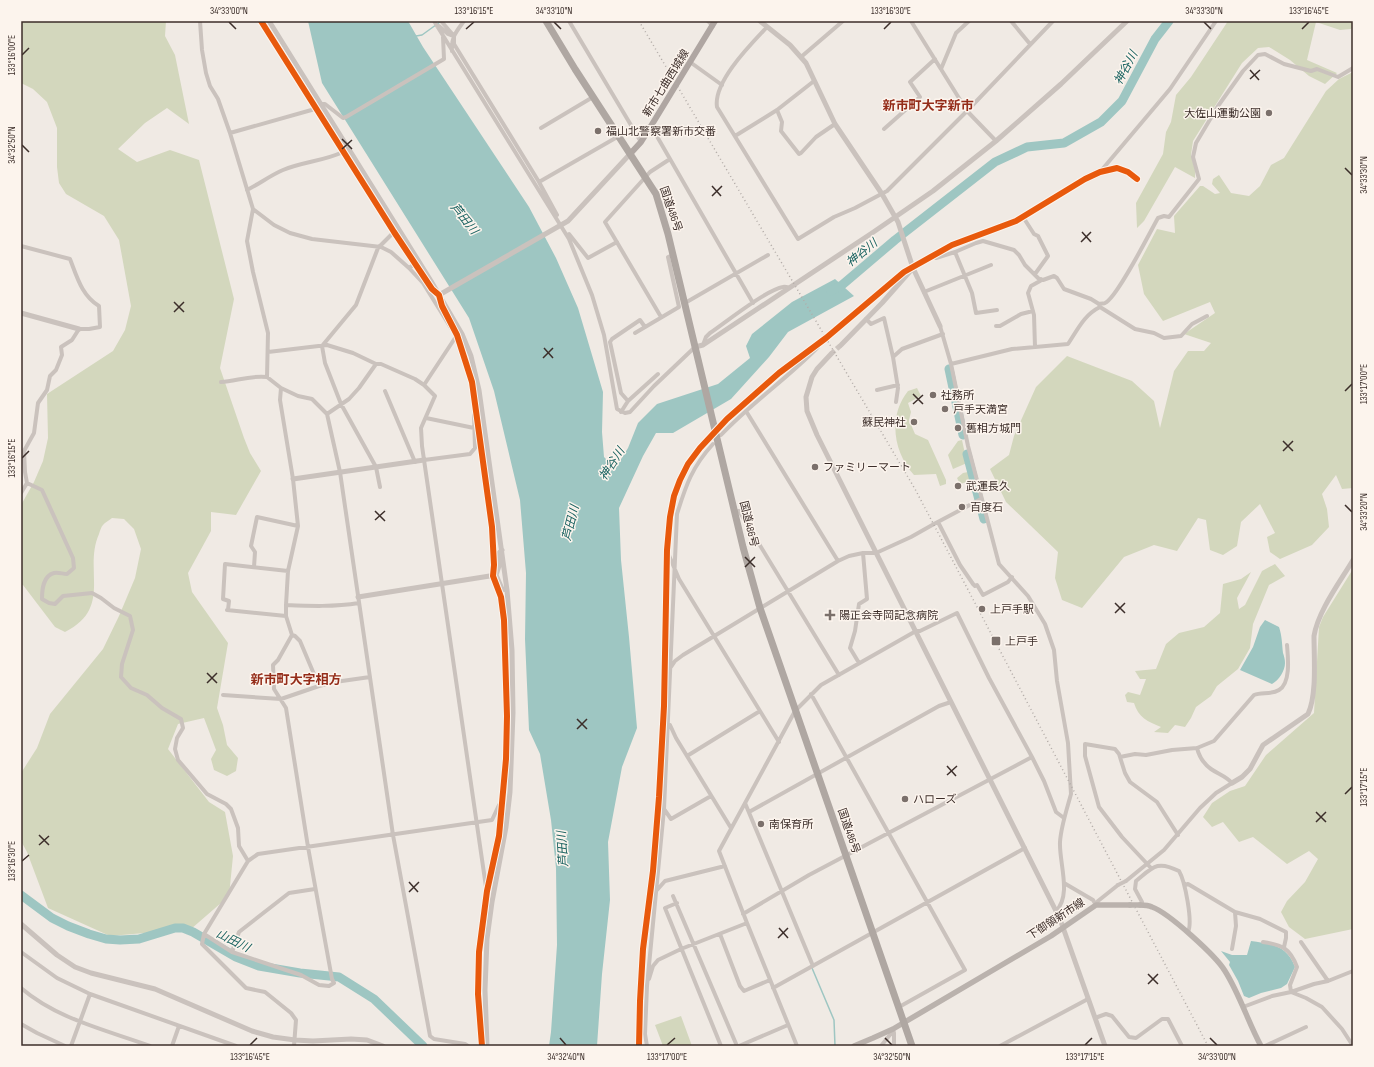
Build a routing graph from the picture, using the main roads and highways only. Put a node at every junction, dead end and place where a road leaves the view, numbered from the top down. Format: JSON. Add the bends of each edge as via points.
{"nodes":[{"id":1,"x":546,"y":21,"type":"edge"},
{"id":2,"x":712,"y":23,"type":"edge"},
{"id":3,"x":630,"y":154,"type":"junction"},
{"id":4,"x":904,"y":1022,"type":"junction"},
{"id":5,"x":854,"y":1046,"type":"edge"},
{"id":6,"x":912,"y":1046,"type":"edge"},
{"id":7,"x":1261,"y":1046,"type":"edge"}],
"edges":[{"from":1,"to":3,"type":"highway","name":"国道486号"},
{"from":2,"to":3,"type":"main road","name":"新市七曲西城線","via":[[651,126]]},
{"from":3,"to":4,"type":"highway","name":"国道486号","via":[[646,176],[663,213],[718,434],[734,512],[760,608]]},
{"from":4,"to":5,"type":"main road","name":"下御領新市線","via":[[893,1030]]},
{"from":4,"to":6,"type":"highway","name":"国道486号"},
{"from":4,"to":7,"type":"main road","name":"下御領新市線","bridge":true,"via":[[1051,936],[1096,905],[1140,905],[1151,906],[1165,914],[1188,932],[1224,969]]}]}
